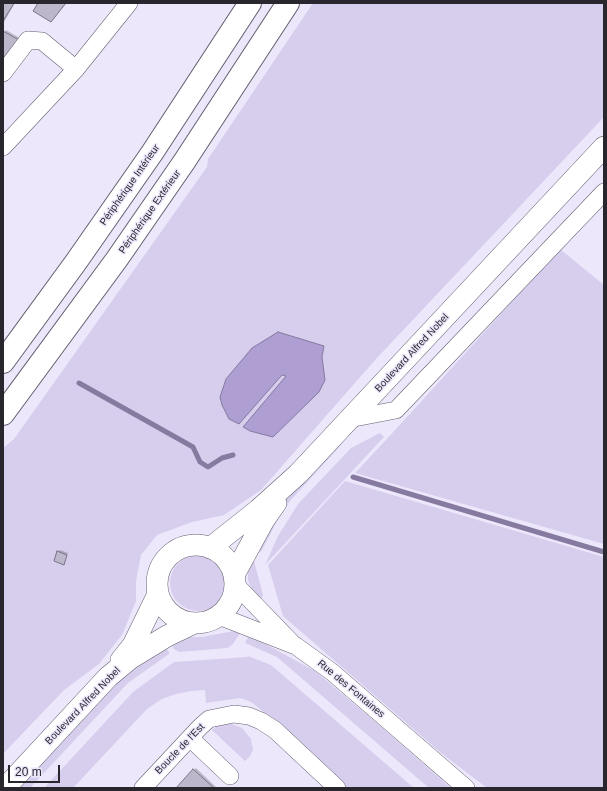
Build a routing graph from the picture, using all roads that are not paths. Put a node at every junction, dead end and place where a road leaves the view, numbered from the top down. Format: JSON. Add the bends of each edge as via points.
{"nodes":[{"id":1,"x":129,"y":3,"type":"edge"},
{"id":2,"x":250,"y":3,"type":"edge"},
{"id":3,"x":288,"y":3,"type":"edge"},
{"id":4,"x":76,"y":69,"type":"junction"},
{"id":5,"x":3,"y":73,"type":"edge"},
{"id":6,"x":3,"y":147,"type":"edge"},
{"id":7,"x":604,"y":147,"type":"edge"},
{"id":8,"x":604,"y":192,"type":"edge"},
{"id":9,"x":6,"y":355,"type":"edge"},
{"id":10,"x":3,"y":414,"type":"edge"},
{"id":11,"x":350,"y":419,"type":"junction"},
{"id":12,"x":298,"y":474,"type":"junction"},
{"id":13,"x":210,"y":548,"type":"junction"},
{"id":14,"x":234,"y":579,"type":"junction"},
{"id":15,"x":158,"y":594,"type":"junction"},
{"id":16,"x":219,"y":616,"type":"junction"},
{"id":17,"x":192,"y":624,"type":"junction"},
{"id":18,"x":296,"y":646,"type":"junction"},
{"id":19,"x":108,"y":677,"type":"junction"},
{"id":20,"x":190,"y":738,"type":"junction"},
{"id":21,"x":230,"y":776,"type":"dead end"},
{"id":22,"x":5,"y":788,"type":"edge"},
{"id":23,"x":143,"y":788,"type":"edge"},
{"id":24,"x":337,"y":788,"type":"edge"},
{"id":25,"x":466,"y":788,"type":"edge"}],
"edges":[{"from":1,"to":4,"type":"street"},
{"from":2,"to":9,"type":"highway","name":"Périphérique Intérieur","via":[[89,244]]},
{"from":3,"to":10,"type":"highway","name":"Périphérique Extérieur","via":[[180,169]]},
{"from":4,"to":5,"type":"street","via":[[42,41],[28,40]]},
{"from":4,"to":6,"type":"street"},
{"from":7,"to":11,"type":"main road","name":"Boulevard Alfred Nobel"},
{"from":8,"to":11,"type":"street","via":[[396,410]]},
{"from":11,"to":12,"type":"main road","name":"Boulevard Alfred Nobel"},
{"from":12,"to":13,"type":"main road","name":"Boulevard Alfred Nobel"},
{"from":12,"to":14,"type":"main road","via":[[264,520]]},
{"from":13,"to":14,"type":"main road","via":[[227,560]]},
{"from":13,"to":15,"type":"main road","via":[[190,546],[177,550],[166,559],[158,573]]},
{"from":14,"to":16,"type":"main road","via":[[233,598]]},
{"from":14,"to":18,"type":"street"},
{"from":15,"to":17,"type":"main road","via":[[168,612],[179,620]]},
{"from":15,"to":19,"type":"main road","via":[[133,645]]},
{"from":16,"to":17,"type":"main road","via":[[207,623]]},
{"from":16,"to":18,"type":"street","name":"Rue des Fontaines"},
{"from":17,"to":19,"type":"main road","name":"Boulevard Alfred Nobel","via":[[131,658]]},
{"from":18,"to":25,"type":"street","name":"Rue des Fontaines","via":[[332,672]]},
{"from":19,"to":22,"type":"main road","name":"Boulevard Alfred Nobel"},
{"from":20,"to":21,"type":"street"},
{"from":20,"to":23,"type":"street","name":"Boucle de l'Est"},
{"from":20,"to":24,"type":"street","name":"Boucle de l'Est","via":[[209,719],[234,714],[249,716],[275,730]]}]}
